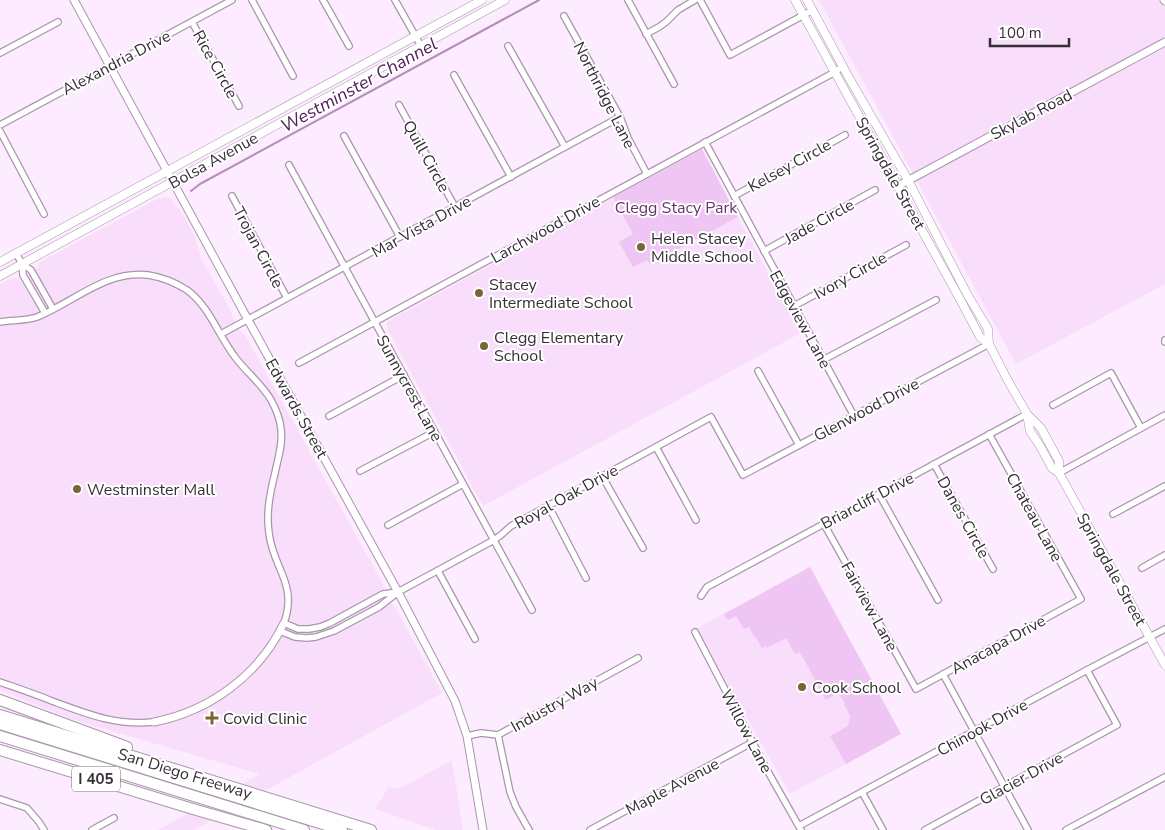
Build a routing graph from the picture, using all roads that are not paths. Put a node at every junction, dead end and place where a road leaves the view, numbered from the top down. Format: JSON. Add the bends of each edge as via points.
{"nodes":[{"id":1,"x":74,"y":0,"type":"edge"},
{"id":2,"x":232,"y":0,"type":"edge"},
{"id":3,"x":252,"y":0,"type":"edge"},
{"id":4,"x":323,"y":0,"type":"edge"},
{"id":5,"x":395,"y":0,"type":"edge"},
{"id":6,"x":482,"y":0,"type":"edge"},
{"id":7,"x":505,"y":0,"type":"edge"},
{"id":8,"x":628,"y":0,"type":"edge"},
{"id":9,"x":696,"y":0,"type":"edge"},
{"id":10,"x":700,"y":0,"type":"edge"},
{"id":11,"x":796,"y":0,"type":"edge"},
{"id":12,"x":807,"y":0,"type":"edge"},
{"id":13,"x":813,"y":10,"type":"junction"},
{"id":14,"x":804,"y":15,"type":"junction"},
{"id":15,"x":564,"y":16,"type":"dead end"},
{"id":16,"x":58,"y":22,"type":"dead end"},
{"id":17,"x":192,"y":22,"type":"junction"},
{"id":18,"x":646,"y":34,"type":"junction"},
{"id":19,"x":415,"y":36,"type":"junction"},
{"id":20,"x":1165,"y":42,"type":"edge"},
{"id":21,"x":349,"y":46,"type":"dead end"},
{"id":22,"x":420,"y":46,"type":"junction"},
{"id":23,"x":508,"y":46,"type":"dead end"},
{"id":24,"x":0,"y":53,"type":"edge"},
{"id":25,"x":110,"y":66,"type":"junction"},
{"id":26,"x":843,"y":66,"type":"junction"},
{"id":27,"x":835,"y":72,"type":"junction"},
{"id":28,"x":454,"y":75,"type":"dead end"},
{"id":29,"x":293,"y":76,"type":"dead end"},
{"id":30,"x":674,"y":84,"type":"dead end"},
{"id":31,"x":399,"y":105,"type":"dead end"},
{"id":32,"x":239,"y":106,"type":"dead end"},
{"id":33,"x":620,"y":117,"type":"junction"},
{"id":34,"x":0,"y":125,"type":"edge"},
{"id":35,"x":0,"y":131,"type":"edge"},
{"id":36,"x":845,"y":135,"type":"dead end"},
{"id":37,"x":344,"y":136,"type":"dead end"},
{"id":38,"x":704,"y":142,"type":"junction"},
{"id":39,"x":565,"y":147,"type":"junction"},
{"id":40,"x":289,"y":165,"type":"dead end"},
{"id":41,"x":167,"y":171,"type":"junction"},
{"id":42,"x":647,"y":174,"type":"junction"},
{"id":43,"x":510,"y":177,"type":"junction"},
{"id":44,"x":908,"y":180,"type":"junction"},
{"id":45,"x":173,"y":182,"type":"junction"},
{"id":46,"x":898,"y":186,"type":"junction"},
{"id":47,"x":874,"y":190,"type":"dead end"},
{"id":48,"x":232,"y":196,"type":"dead end"},
{"id":49,"x":734,"y":196,"type":"junction"},
{"id":50,"x":455,"y":207,"type":"junction"},
{"id":51,"x":44,"y":214,"type":"dead end"},
{"id":52,"x":400,"y":237,"type":"junction"},
{"id":53,"x":906,"y":245,"type":"dead end"},
{"id":54,"x":764,"y":251,"type":"junction"},
{"id":55,"x":16,"y":253,"type":"junction"},
{"id":56,"x":0,"y":262,"type":"edge"},
{"id":57,"x":22,"y":264,"type":"junction"},
{"id":58,"x":345,"y":267,"type":"junction"},
{"id":59,"x":0,"y":276,"type":"edge"},
{"id":60,"x":287,"y":298,"type":"junction"},
{"id":61,"x":936,"y":300,"type":"dead end"},
{"id":62,"x":794,"y":306,"type":"junction"},
{"id":63,"x":52,"y":309,"type":"junction"},
{"id":64,"x":45,"y":314,"type":"junction"},
{"id":65,"x":970,"y":317,"type":"junction"},
{"id":66,"x":981,"y":318,"type":"junction"},
{"id":67,"x":248,"y":320,"type":"junction"},
{"id":68,"x":0,"y":322,"type":"edge"},
{"id":69,"x":375,"y":322,"type":"junction"},
{"id":70,"x":221,"y":334,"type":"junction"},
{"id":71,"x":989,"y":344,"type":"junction"},
{"id":72,"x":823,"y":360,"type":"junction"},
{"id":73,"x":299,"y":363,"type":"dead end"},
{"id":74,"x":758,"y":371,"type":"dead end"},
{"id":75,"x":404,"y":375,"type":"junction"},
{"id":76,"x":1053,"y":405,"type":"dead end"},
{"id":77,"x":1027,"y":414,"type":"junction"},
{"id":78,"x":1165,"y":415,"type":"edge"},
{"id":79,"x":329,"y":416,"type":"dead end"},
{"id":80,"x":854,"y":416,"type":"junction"},
{"id":81,"x":1141,"y":428,"type":"junction"},
{"id":82,"x":434,"y":432,"type":"junction"},
{"id":83,"x":989,"y":434,"type":"junction"},
{"id":84,"x":799,"y":445,"type":"junction"},
{"id":85,"x":656,"y":447,"type":"junction"},
{"id":86,"x":934,"y":464,"type":"junction"},
{"id":87,"x":360,"y":471,"type":"dead end"},
{"id":88,"x":1059,"y":473,"type":"junction"},
{"id":89,"x":743,"y":475,"type":"joint"},
{"id":90,"x":602,"y":476,"type":"junction"},
{"id":91,"x":463,"y":484,"type":"junction"},
{"id":92,"x":1165,"y":486,"type":"edge"},
{"id":93,"x":879,"y":494,"type":"junction"},
{"id":94,"x":548,"y":505,"type":"junction"},
{"id":95,"x":1113,"y":514,"type":"dead end"},
{"id":96,"x":696,"y":520,"type":"dead end"},
{"id":97,"x":824,"y":524,"type":"junction"},
{"id":98,"x":388,"y":525,"type":"dead end"},
{"id":99,"x":494,"y":540,"type":"junction"},
{"id":100,"x":643,"y":548,"type":"dead end"},
{"id":101,"x":1165,"y":555,"type":"edge"},
{"id":102,"x":1142,"y":568,"type":"dead end"},
{"id":103,"x":993,"y":569,"type":"dead end"},
{"id":104,"x":438,"y":571,"type":"junction"},
{"id":105,"x":586,"y":578,"type":"dead end"},
{"id":106,"x":398,"y":592,"type":"junction"},
{"id":107,"x":701,"y":596,"type":"dead end"},
{"id":108,"x":1081,"y":599,"type":"joint"},
{"id":109,"x":938,"y":600,"type":"dead end"},
{"id":110,"x":532,"y":610,"type":"dead end"},
{"id":111,"x":284,"y":623,"type":"junction"},
{"id":112,"x":1165,"y":629,"type":"edge"},
{"id":113,"x":280,"y":631,"type":"junction"},
{"id":114,"x":695,"y":632,"type":"dead end"},
{"id":115,"x":1150,"y":637,"type":"junction"},
{"id":116,"x":475,"y":639,"type":"dead end"},
{"id":117,"x":638,"y":658,"type":"dead end"},
{"id":118,"x":1165,"y":665,"type":"edge"},
{"id":119,"x":1087,"y":670,"type":"junction"},
{"id":120,"x":943,"y":674,"type":"junction"},
{"id":121,"x":0,"y":682,"type":"edge"},
{"id":122,"x":916,"y":689,"type":"joint"},
{"id":123,"x":0,"y":700,"type":"edge"},
{"id":124,"x":0,"y":715,"type":"edge"},
{"id":125,"x":154,"y":722,"type":"joint"},
{"id":126,"x":0,"y":724,"type":"edge"},
{"id":127,"x":974,"y":732,"type":"junction"},
{"id":128,"x":0,"y":736,"type":"edge"},
{"id":129,"x":70,"y":736,"type":"junction"},
{"id":130,"x":467,"y":736,"type":"junction"},
{"id":131,"x":498,"y":736,"type":"junction"},
{"id":132,"x":753,"y":742,"type":"junction"},
{"id":133,"x":0,"y":750,"type":"edge"},
{"id":134,"x":178,"y":770,"type":"junction"},
{"id":135,"x":155,"y":772,"type":"junction"},
{"id":136,"x":1165,"y":777,"type":"edge"},
{"id":137,"x":1004,"y":786,"type":"junction"},
{"id":138,"x":217,"y":787,"type":"junction"},
{"id":139,"x":862,"y":792,"type":"junction"},
{"id":140,"x":0,"y":799,"type":"edge"},
{"id":141,"x":257,"y":799,"type":"junction"},
{"id":142,"x":114,"y":818,"type":"dead end"},
{"id":143,"x":800,"y":828,"type":"edge"},
{"id":144,"x":44,"y":830,"type":"edge"},
{"id":145,"x":92,"y":830,"type":"edge"},
{"id":146,"x":266,"y":830,"type":"edge"},
{"id":147,"x":304,"y":830,"type":"edge"},
{"id":148,"x":342,"y":830,"type":"edge"},
{"id":149,"x":371,"y":830,"type":"edge"},
{"id":150,"x":483,"y":830,"type":"edge"},
{"id":151,"x":529,"y":830,"type":"edge"},
{"id":152,"x":590,"y":830,"type":"edge"},
{"id":153,"x":883,"y":830,"type":"edge"},
{"id":154,"x":925,"y":830,"type":"edge"},
{"id":155,"x":1028,"y":830,"type":"edge"},
{"id":156,"x":1066,"y":830,"type":"edge"}],
"edges":[{"from":1,"to":25,"type":"street","name":"Edwards Street"},
{"from":2,"to":17,"type":"street","name":"Alexandria Drive"},
{"from":3,"to":29,"type":"street"},
{"from":4,"to":21,"type":"street"},
{"from":5,"to":19,"type":"street"},
{"from":6,"to":19,"type":"main road","name":"Bolsa Avenue"},
{"from":7,"to":22,"type":"main road","name":"Bolsa Avenue"},
{"from":8,"to":18,"type":"street"},
{"from":9,"to":18,"type":"street"},
{"from":10,"to":14,"type":"street","via":[[730,55]]},
{"from":11,"to":14,"type":"main road","name":"Springdale Street"},
{"from":12,"to":13,"type":"main road","name":"Springdale Street"},
{"from":13,"to":14,"type":"street"},
{"from":13,"to":26,"type":"main road","name":"Springdale Street"},
{"from":14,"to":27,"type":"main road","name":"Springdale Street"},
{"from":15,"to":33,"type":"street","name":"Northridge Lane"},
{"from":16,"to":24,"type":"street"},
{"from":17,"to":25,"type":"street","name":"Alexandria Drive"},
{"from":17,"to":32,"type":"street","name":"Rice Circle"},
{"from":18,"to":30,"type":"street"},
{"from":19,"to":22,"type":"street"},
{"from":19,"to":41,"type":"main road","name":"Bolsa Avenue"},
{"from":20,"to":44,"type":"street","name":"Skylab Road"},
{"from":22,"to":45,"type":"main road","name":"Bolsa Avenue"},
{"from":23,"to":39,"type":"street"},
{"from":25,"to":34,"type":"street","name":"Alexandria Drive"},
{"from":25,"to":41,"type":"street","name":"Edwards Street"},
{"from":26,"to":27,"type":"street","name":"Larchwood Drive"},
{"from":26,"to":44,"type":"main road","name":"Springdale Street"},
{"from":27,"to":38,"type":"street","name":"Larchwood Drive"},
{"from":27,"to":46,"type":"main road","name":"Springdale Street"},
{"from":28,"to":43,"type":"street"},
{"from":31,"to":50,"type":"street","name":"Quill Circle"},
{"from":33,"to":39,"type":"street","name":"Mar Vista Drive"},
{"from":33,"to":42,"type":"street","name":"Northridge Lane"},
{"from":35,"to":51,"type":"street"},
{"from":36,"to":49,"type":"street","name":"Kelsey Circle"},
{"from":37,"to":52,"type":"street"},
{"from":38,"to":42,"type":"street","name":"Larchwood Drive"},
{"from":38,"to":49,"type":"street","name":"Edgeview Lane"},
{"from":39,"to":43,"type":"street","name":"Mar Vista Drive"},
{"from":40,"to":58,"type":"street","name":"Sunnycrest Lane"},
{"from":41,"to":45,"type":"street","name":"Edwards Street"},
{"from":41,"to":55,"type":"main road","name":"Bolsa Avenue"},
{"from":42,"to":69,"type":"street","name":"Larchwood Drive"},
{"from":43,"to":50,"type":"street","name":"Mar Vista Drive"},
{"from":44,"to":46,"type":"street","name":"Skylab Road"},
{"from":44,"to":66,"type":"main road","name":"Springdale Street"},
{"from":45,"to":57,"type":"main road","name":"Bolsa Avenue"},
{"from":45,"to":67,"type":"street","name":"Edwards Street"},
{"from":46,"to":65,"type":"main road","name":"Springdale Street"},
{"from":47,"to":54,"type":"street","name":"Jade Circle"},
{"from":48,"to":60,"type":"street","name":"Trojan Circle"},
{"from":49,"to":54,"type":"street","name":"Edgeview Lane"},
{"from":50,"to":52,"type":"street","name":"Mar Vista Drive"},
{"from":52,"to":58,"type":"street","name":"Mar Vista Drive"},
{"from":53,"to":62,"type":"street","name":"Ivory Circle"},
{"from":54,"to":62,"type":"street","name":"Edgeview Lane"},
{"from":55,"to":56,"type":"main road","name":"Bolsa Avenue"},
{"from":55,"to":57,"type":"street"},
{"from":57,"to":59,"type":"main road","name":"Bolsa Avenue"},
{"from":57,"to":63,"type":"street","via":[[31,270]]},
{"from":57,"to":64,"type":"street","via":[[23,275]]},
{"from":58,"to":60,"type":"street","name":"Mar Vista Drive"},
{"from":58,"to":69,"type":"street","name":"Sunnycrest Lane"},
{"from":60,"to":67,"type":"street","name":"Mar Vista Drive"},
{"from":61,"to":72,"type":"street"},
{"from":62,"to":72,"type":"street","name":"Edgeview Lane"},
{"from":63,"to":64,"type":"street"},
{"from":63,"to":70,"type":"street","via":[[113,278],[146,275],[172,282],[187,291],[209,314]]},
{"from":64,"to":68,"type":"street"},
{"from":65,"to":66,"type":"main road"},
{"from":65,"to":71,"type":"main road","name":"Springdale Street","via":[[980,337]]},
{"from":66,"to":71,"type":"main road","name":"Springdale Street","via":[[988,330]]},
{"from":67,"to":70,"type":"street","name":"Mar Vista Drive"},
{"from":67,"to":106,"type":"street","name":"Edwards Street"},
{"from":69,"to":73,"type":"street","name":"Larchwood Drive"},
{"from":69,"to":75,"type":"street","name":"Sunnycrest Lane"},
{"from":70,"to":111,"type":"street","via":[[235,358],[270,398],[281,423],[281,446],[268,524],[273,551],[288,591]]},
{"from":71,"to":77,"type":"main road","name":"Springdale Street"},
{"from":71,"to":80,"type":"street","name":"Glenwood Drive"},
{"from":72,"to":80,"type":"street","name":"Edgeview Lane"},
{"from":74,"to":84,"type":"street"},
{"from":75,"to":79,"type":"street"},
{"from":75,"to":82,"type":"street","name":"Sunnycrest Lane"},
{"from":76,"to":81,"type":"street","via":[[1111,373]]},
{"from":77,"to":83,"type":"street","name":"Briarcliff Drive"},
{"from":77,"to":88,"type":"main road","name":"Springdale Street","via":[[1041,428],[1059,460]]},
{"from":78,"to":81,"type":"street"},
{"from":80,"to":84,"type":"street","name":"Glenwood Drive"},
{"from":81,"to":88,"type":"street"},
{"from":82,"to":87,"type":"street"},
{"from":82,"to":91,"type":"street","name":"Sunnycrest Lane"},
{"from":83,"to":86,"type":"street","name":"Briarcliff Drive"},
{"from":83,"to":108,"type":"street","name":"Chateau Lane"},
{"from":84,"to":89,"type":"street","name":"Glenwood Drive"},
{"from":85,"to":89,"type":"street","name":"Royal Oak Drive","via":[[711,417]]},
{"from":85,"to":90,"type":"street","name":"Royal Oak Drive"},
{"from":85,"to":96,"type":"street"},
{"from":86,"to":93,"type":"street","name":"Briarcliff Drive"},
{"from":86,"to":103,"type":"street","name":"Danes Circle"},
{"from":88,"to":115,"type":"main road","name":"Springdale Street"},
{"from":90,"to":94,"type":"street","name":"Royal Oak Drive"},
{"from":90,"to":100,"type":"street"},
{"from":91,"to":98,"type":"street"},
{"from":91,"to":99,"type":"street","name":"Sunnycrest Lane"},
{"from":92,"to":95,"type":"street"},
{"from":93,"to":97,"type":"street","name":"Briarcliff Drive"},
{"from":93,"to":109,"type":"street"},
{"from":94,"to":99,"type":"street","name":"Royal Oak Drive","via":[[511,526]]},
{"from":94,"to":105,"type":"street"},
{"from":97,"to":107,"type":"street","name":"Briarcliff Drive","via":[[707,587]]},
{"from":97,"to":122,"type":"street","name":"Fairview Lane"},
{"from":99,"to":104,"type":"street","name":"Royal Oak Drive"},
{"from":99,"to":110,"type":"street","name":"Sunnycrest Lane"},
{"from":101,"to":102,"type":"street"},
{"from":104,"to":106,"type":"street","name":"Royal Oak Drive"},
{"from":104,"to":116,"type":"street"},
{"from":106,"to":111,"type":"street","via":[[383,594],[320,627],[298,629]]},
{"from":106,"to":113,"type":"street","via":[[379,607],[325,634],[308,638]]},
{"from":106,"to":130,"type":"street","name":"Edwards Street","via":[[455,700]]},
{"from":108,"to":120,"type":"street","name":"Anacapa Drive"},
{"from":111,"to":113,"type":"street"},
{"from":112,"to":115,"type":"street","name":"Chinook Drive"},
{"from":113,"to":125,"type":"street","via":[[258,662],[228,690],[193,711]]},
{"from":114,"to":132,"type":"street","name":"Willow Lane"},
{"from":115,"to":118,"type":"main road","name":"Springdale Street"},
{"from":115,"to":119,"type":"street","name":"Chinook Drive"},
{"from":117,"to":131,"type":"street","name":"Industry Way"},
{"from":119,"to":127,"type":"street","name":"Chinook Drive"},
{"from":119,"to":137,"type":"street","name":"Glacier Drive","via":[[1117,725]]},
{"from":120,"to":122,"type":"street","name":"Anacapa Drive"},
{"from":120,"to":127,"type":"street"},
{"from":121,"to":125,"type":"street","via":[[105,719],[140,724]]},
{"from":123,"to":134,"type":"highway","via":[[140,752]]},
{"from":124,"to":129,"type":"highway","name":"San Diego Freeway","number":"I 405"},
{"from":126,"to":135,"type":"highway"},
{"from":127,"to":137,"type":"street"},
{"from":127,"to":139,"type":"street","name":"Chinook Drive"},
{"from":128,"to":147,"type":"highway"},
{"from":129,"to":134,"type":"highway","name":"San Diego Freeway","number":"I 405"},
{"from":129,"to":135,"type":"highway"},
{"from":130,"to":131,"type":"street","name":"Industry Way","via":[[481,733]]},
{"from":130,"to":150,"type":"street","name":"Edwards Street"},
{"from":131,"to":151,"type":"street","via":[[510,792]]},
{"from":132,"to":143,"type":"street","name":"Willow Lane"},
{"from":132,"to":152,"type":"street","name":"Maple Avenue"},
{"from":133,"to":146,"type":"highway","name":"San Diego Freeway","number":"I 405"},
{"from":134,"to":138,"type":"highway","name":"San Diego Freeway","number":"I 405"},
{"from":135,"to":138,"type":"highway"},
{"from":136,"to":156,"type":"street"},
{"from":137,"to":154,"type":"street","name":"Glacier Drive"},
{"from":137,"to":155,"type":"street"},
{"from":138,"to":141,"type":"highway","name":"San Diego Freeway","number":"I 405"},
{"from":139,"to":143,"type":"street","name":"Chinook Drive"},
{"from":139,"to":153,"type":"street"},
{"from":140,"to":144,"type":"street","via":[[27,808]]},
{"from":141,"to":148,"type":"highway"},
{"from":141,"to":149,"type":"highway","name":"San Diego Freeway","number":"I 405"},
{"from":142,"to":145,"type":"street"}]}
